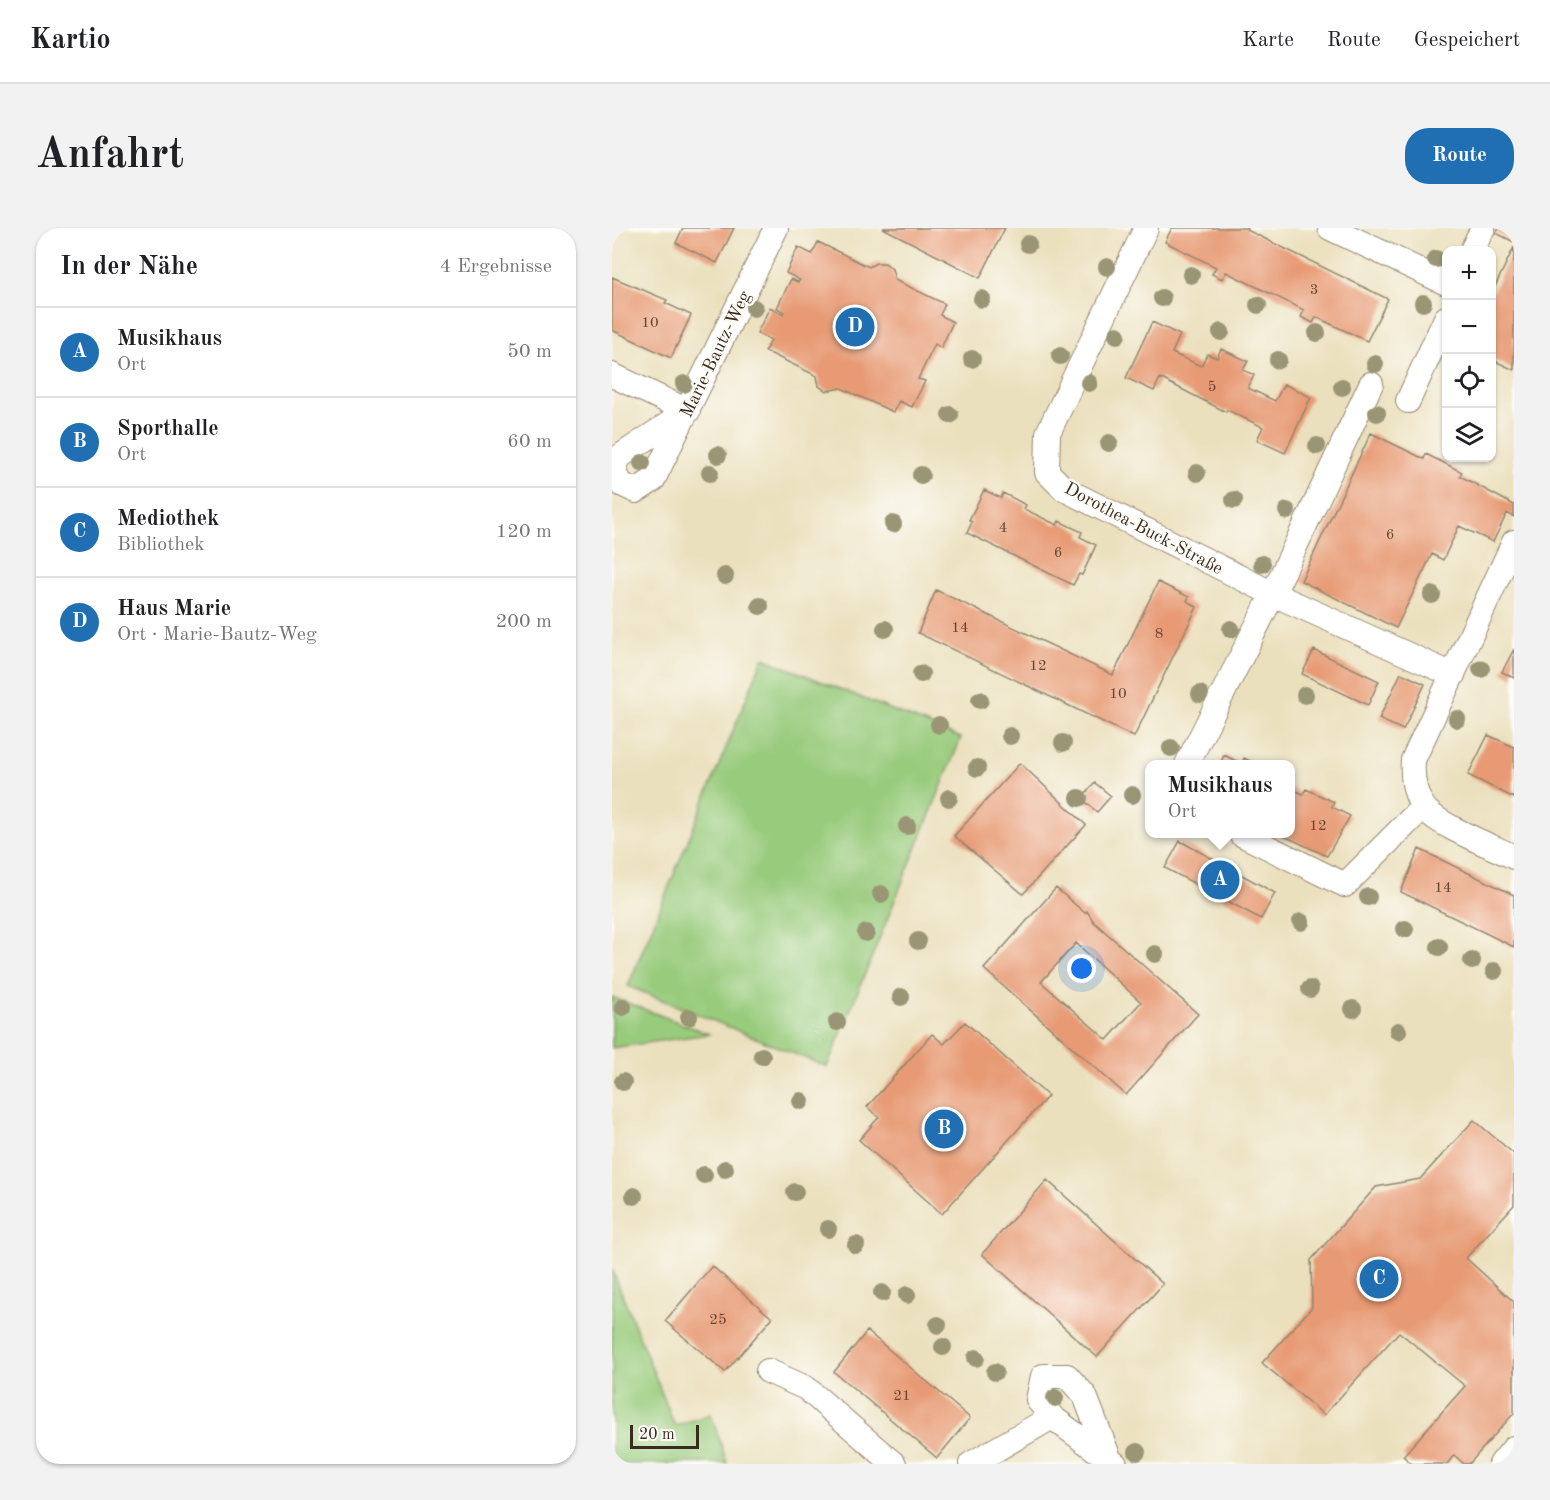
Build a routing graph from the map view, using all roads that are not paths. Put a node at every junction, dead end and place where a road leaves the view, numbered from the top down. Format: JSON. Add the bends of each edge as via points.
{"nodes":[{"id":1,"x":776,"y":228,"type":"edge"},
{"id":2,"x":1146,"y":228,"type":"edge"},
{"id":3,"x":1330,"y":228,"type":"edge"},
{"id":4,"x":1483,"y":228,"type":"edge"},
{"id":5,"x":1474,"y":246,"type":"edge"},
{"id":6,"x":1442,"y":281,"type":"edge"},
{"id":7,"x":1442,"y":327,"type":"edge"},
{"id":8,"x":612,"y":375,"type":"edge"},
{"id":9,"x":1371,"y":384,"type":"dead end"},
{"id":10,"x":1408,"y":401,"type":"dead end"},
{"id":11,"x":688,"y":411,"type":"junction"},
{"id":12,"x":1514,"y":542,"type":"edge"},
{"id":13,"x":1505,"y":586,"type":"edge"},
{"id":14,"x":1273,"y":594,"type":"junction"},
{"id":15,"x":1453,"y":675,"type":"junction"},
{"id":16,"x":1190,"y":760,"type":"edge"},
{"id":17,"x":1423,"y":807,"type":"junction"},
{"id":18,"x":1249,"y":838,"type":"edge"},
{"id":19,"x":1514,"y":857,"type":"edge"},
{"id":20,"x":768,"y":1371,"type":"dead end"},
{"id":21,"x":1052,"y":1417,"type":"junction"},
{"id":22,"x":1514,"y":1448,"type":"edge"},
{"id":23,"x":1112,"y":1461,"type":"edge"},
{"id":24,"x":894,"y":1464,"type":"edge"},
{"id":25,"x":971,"y":1464,"type":"edge"},
{"id":26,"x":1501,"y":1464,"type":"edge"}],
"edges":[{"from":1,"to":11,"type":"street","name":"Marie-Bautz-Weg"},
{"from":2,"to":14,"type":"street","name":"Dorothea-Buck-Straße","via":[[1048,433],[1047,472],[1064,489]]},
{"from":3,"to":6,"type":"street"},
{"from":4,"to":5,"type":"street"},
{"from":7,"to":10,"type":"street"},
{"from":8,"to":11,"type":"street"},
{"from":9,"to":14,"type":"street"},
{"from":11,"to":11,"type":"street","name":"Marie-Bautz-Weg","via":[[653,480],[636,491],[621,484],[614,470],[620,458]]},
{"from":12,"to":13,"type":"street"},
{"from":13,"to":15,"type":"street"},
{"from":14,"to":15,"type":"street","name":"Dorothea-Buck-Straße"},
{"from":14,"to":16,"type":"street"},
{"from":15,"to":17,"type":"street","via":[[1413,760],[1412,780]]},
{"from":17,"to":18,"type":"street","via":[[1345,885]]},
{"from":17,"to":19,"type":"street","via":[[1446,825]]},
{"from":20,"to":24,"type":"street","via":[[806,1388]]},
{"from":21,"to":23,"type":"street"},
{"from":21,"to":23,"type":"street","via":[[1038,1400],[1042,1376],[1067,1376],[1085,1396]]},
{"from":21,"to":25,"type":"street"},
{"from":22,"to":26,"type":"street"}]}
